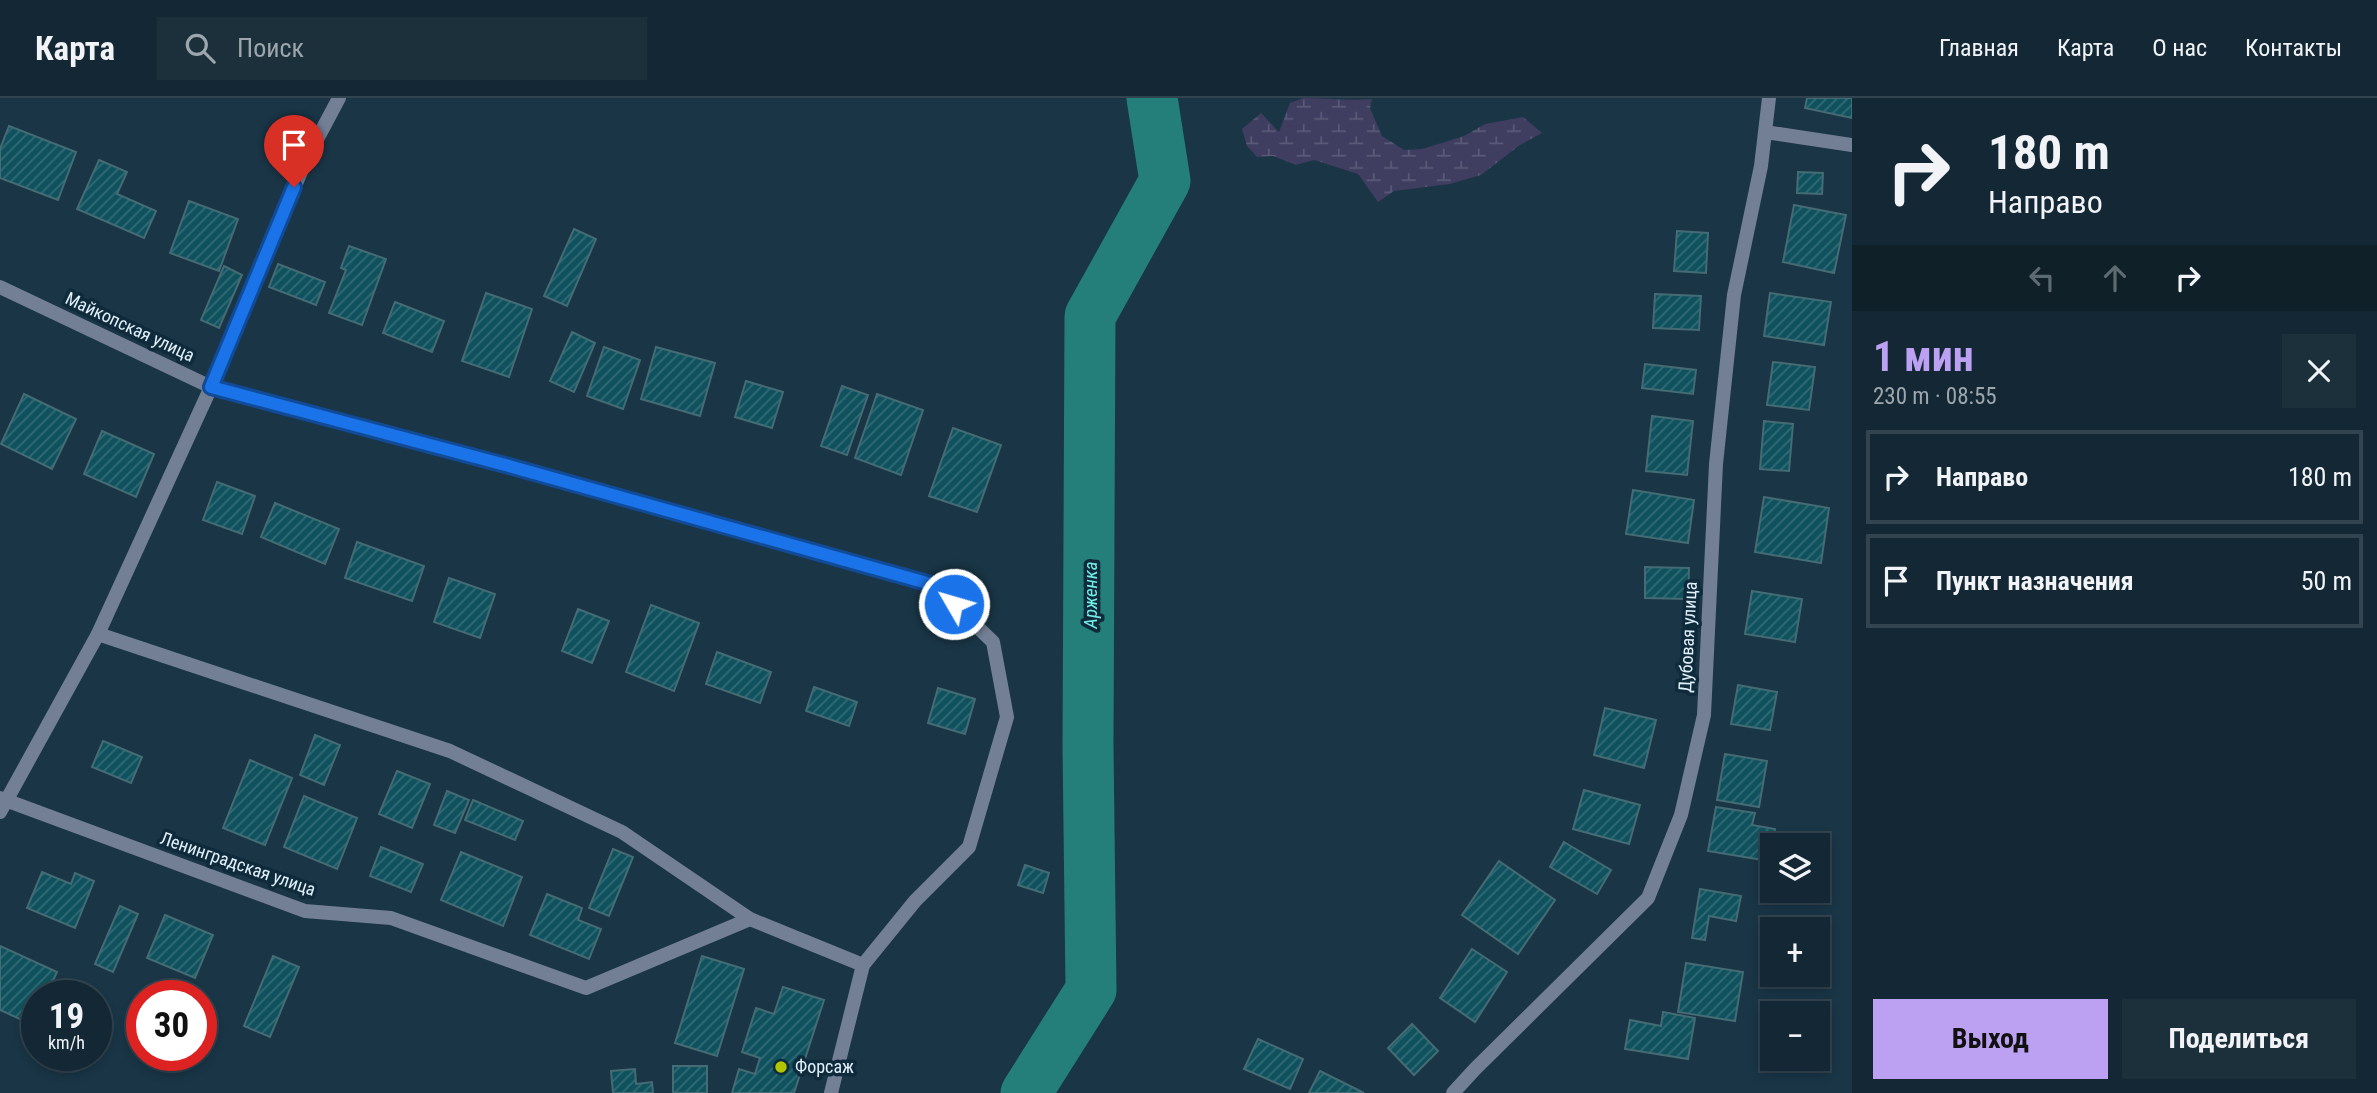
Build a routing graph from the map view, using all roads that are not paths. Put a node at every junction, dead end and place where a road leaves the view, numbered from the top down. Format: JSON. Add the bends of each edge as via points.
{"nodes":[{"id":1,"x":339,"y":98,"type":"edge"},
{"id":2,"x":1769,"y":98,"type":"edge"},
{"id":3,"x":1765,"y":132,"type":"junction"},
{"id":4,"x":1852,"y":145,"type":"edge"},
{"id":5,"x":0,"y":287,"type":"edge"},
{"id":6,"x":211,"y":387,"type":"junction"},
{"id":7,"x":98,"y":634,"type":"junction"},
{"id":8,"x":2,"y":803,"type":"edge"},
{"id":9,"x":750,"y":919,"type":"junction"},
{"id":10,"x":863,"y":965,"type":"junction"},
{"id":11,"x":831,"y":1093,"type":"edge"},
{"id":12,"x":1453,"y":1093,"type":"edge"}],
"edges":[{"from":1,"to":6,"type":"street","via":[[305,162]]},
{"from":2,"to":3,"type":"street","name":"Дубовая улица"},
{"from":3,"to":4,"type":"street"},
{"from":3,"to":12,"type":"street","name":"Дубовая улица","via":[[1734,295],[1716,464],[1704,715],[1681,815],[1648,898]]},
{"from":5,"to":6,"type":"street","name":"Майкопская улица"},
{"from":6,"to":7,"type":"street"},
{"from":6,"to":10,"type":"street","name":"Майкопская улица","via":[[934,585],[993,642],[1007,717],[969,847],[915,901]]},
{"from":7,"to":8,"type":"street"},
{"from":7,"to":9,"type":"street","via":[[450,751],[622,832]]},
{"from":8,"to":9,"type":"street","name":"Ленинградская улица","via":[[305,911],[391,918],[586,988]]},
{"from":9,"to":10,"type":"street"},
{"from":10,"to":11,"type":"street"}]}
